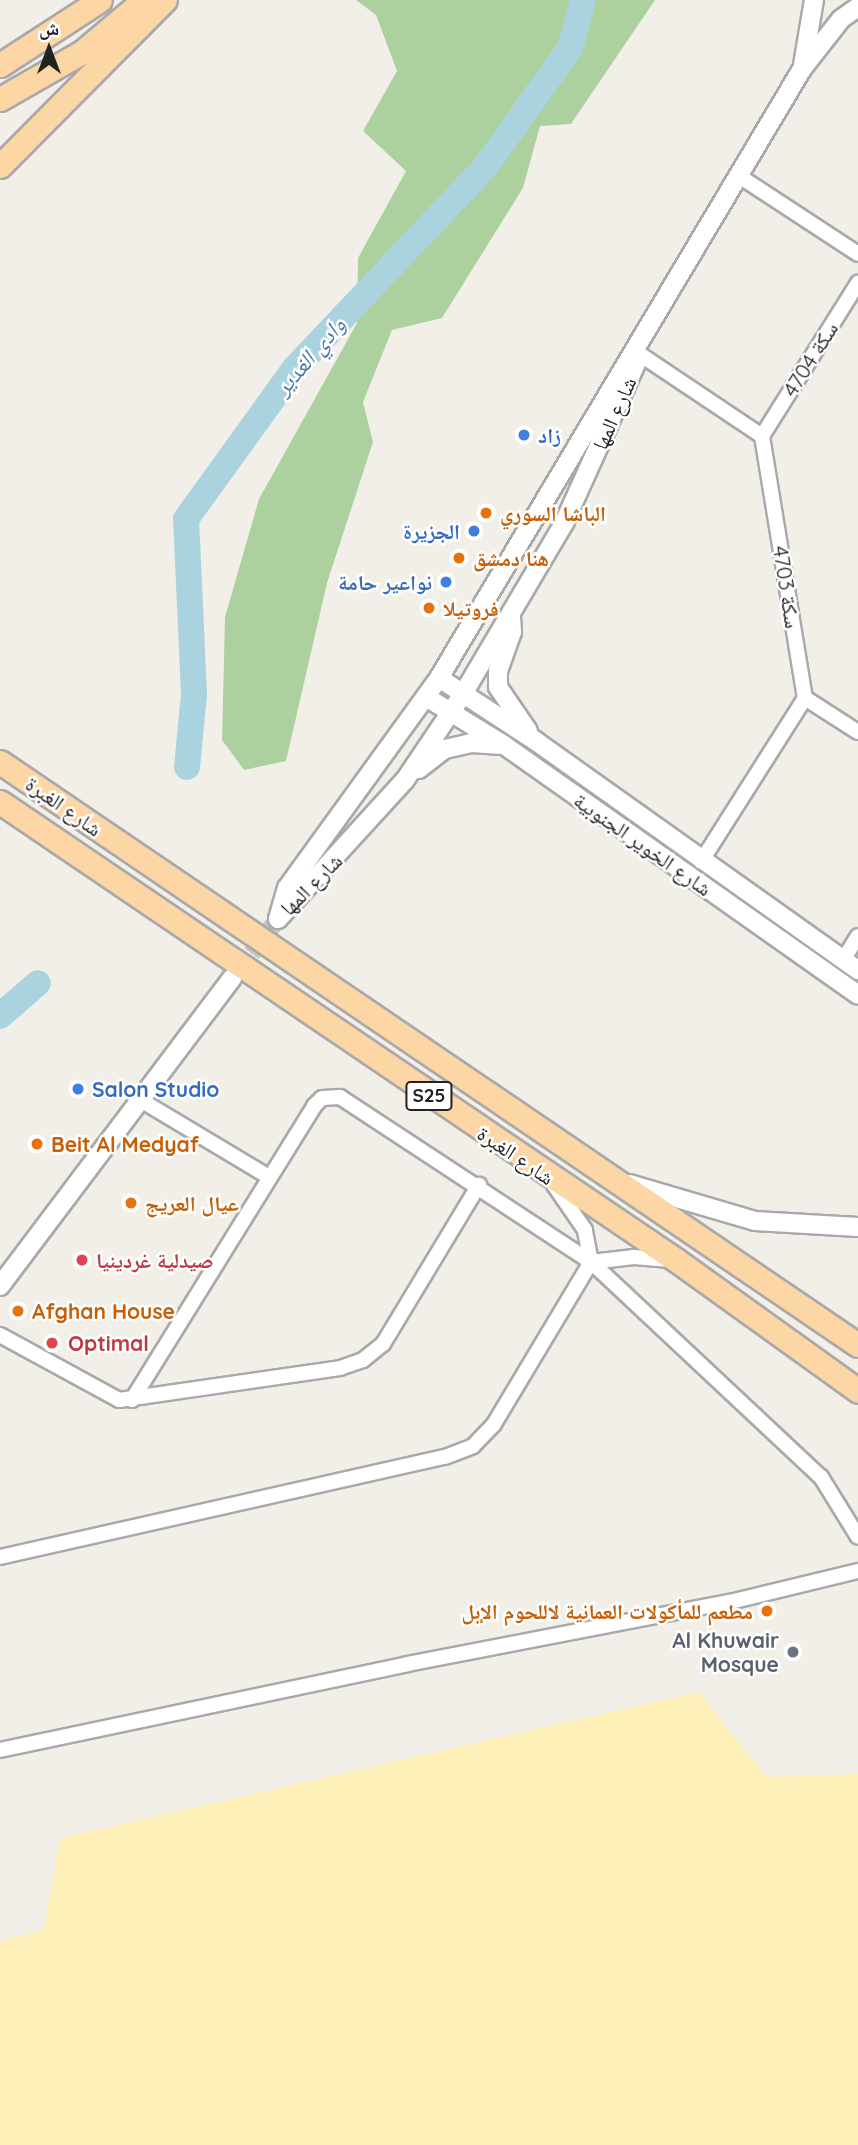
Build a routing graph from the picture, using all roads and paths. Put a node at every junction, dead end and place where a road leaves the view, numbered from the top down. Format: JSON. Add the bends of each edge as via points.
{"nodes":[{"id":1,"x":100,"y":0,"type":"edge"},
{"id":2,"x":144,"y":0,"type":"edge"},
{"id":3,"x":165,"y":0,"type":"edge"},
{"id":4,"x":814,"y":0,"type":"edge"},
{"id":5,"x":858,"y":7,"type":"edge"},
{"id":6,"x":0,"y":65,"type":"edge"},
{"id":7,"x":802,"y":69,"type":"junction"},
{"id":8,"x":0,"y":99,"type":"edge"},
{"id":9,"x":0,"y":166,"type":"edge"},
{"id":10,"x":739,"y":176,"type":"junction"},
{"id":11,"x":858,"y":254,"type":"edge"},
{"id":12,"x":858,"y":283,"type":"edge"},
{"id":13,"x":635,"y":351,"type":"junction"},
{"id":14,"x":762,"y":436,"type":"junction"},
{"id":15,"x":511,"y":616,"type":"junction"},
{"id":16,"x":439,"y":678,"type":"junction"},
{"id":17,"x":463,"y":694,"type":"junction"},
{"id":18,"x":426,"y":697,"type":"junction"},
{"id":19,"x":805,"y":698,"type":"junction"},
{"id":20,"x":451,"y":713,"type":"junction"},
{"id":21,"x":858,"y":732,"type":"edge"},
{"id":22,"x":537,"y":741,"type":"junction"},
{"id":23,"x":504,"y":746,"type":"junction"},
{"id":24,"x":0,"y":751,"type":"edge"},
{"id":25,"x":0,"y":761,"type":"edge"},
{"id":26,"x":405,"y":780,"type":"junction"},
{"id":27,"x":28,"y":782,"type":"junction"},
{"id":28,"x":0,"y":802,"type":"edge"},
{"id":29,"x":701,"y":862,"type":"junction"},
{"id":30,"x":858,"y":936,"type":"edge"},
{"id":31,"x":851,"y":965,"type":"edge"},
{"id":32,"x":232,"y":978,"type":"tunnel mouth"},
{"id":33,"x":858,"y":995,"type":"edge"},
{"id":34,"x":139,"y":1099,"type":"junction"},
{"id":35,"x":267,"y":1176,"type":"junction"},
{"id":36,"x":548,"y":1178,"type":"junction"},
{"id":37,"x":612,"y":1179,"type":"junction"},
{"id":38,"x":479,"y":1185,"type":"junction"},
{"id":39,"x":858,"y":1227,"type":"edge"},
{"id":40,"x":676,"y":1261,"type":"junction"},
{"id":41,"x":591,"y":1262,"type":"junction"},
{"id":42,"x":0,"y":1286,"type":"edge"},
{"id":43,"x":0,"y":1335,"type":"edge"},
{"id":44,"x":858,"y":1345,"type":"edge"},
{"id":45,"x":858,"y":1391,"type":"edge"},
{"id":46,"x":132,"y":1400,"type":"junction"},
{"id":47,"x":858,"y":1537,"type":"edge"},
{"id":48,"x":0,"y":1557,"type":"edge"},
{"id":49,"x":858,"y":1571,"type":"edge"},
{"id":50,"x":0,"y":1750,"type":"edge"}],
"edges":[{"from":1,"to":6,"type":"main road"},
{"from":2,"to":8,"type":"main road","via":[[82,52]]},
{"from":3,"to":9,"type":"main road"},
{"from":4,"to":7,"type":"street","name":"شارع المها"},
{"from":5,"to":7,"type":"street","name":"شارع المها","via":[[841,19]]},
{"from":7,"to":10,"type":"street","name":"شارع المها"},
{"from":10,"to":11,"type":"street"},
{"from":10,"to":13,"type":"street","name":"شارع المها"},
{"from":12,"to":14,"type":"street","name":"سكة 4704"},
{"from":13,"to":14,"type":"street"},
{"from":13,"to":15,"type":"street","name":"شارع المها","via":[[637,361],[564,523]]},
{"from":13,"to":16,"type":"street","name":"شارع المها","via":[[627,356]]},
{"from":14,"to":19,"type":"street","name":"4703 سكة"},
{"from":15,"to":17,"type":"street","name":"شارع المها"},
{"from":15,"to":22,"type":"street","via":[[512,632],[498,671],[498,687]]},
{"from":16,"to":17,"type":"street","name":"شارع الخوير الجنوبية"},
{"from":16,"to":18,"type":"street","name":"شارع المها"},
{"from":17,"to":20,"type":"street","name":"شارع المها"},
{"from":17,"to":22,"type":"street","name":"شارع الخوير الجنوبية"},
{"from":18,"to":20,"type":"street","name":"شارع الخوير الجنوبية"},
{"from":18,"to":26,"type":"street","name":"شارع المها","via":[[288,888],[278,919]]},
{"from":19,"to":21,"type":"street"},
{"from":19,"to":29,"type":"street"},
{"from":20,"to":23,"type":"street","name":"شارع الخوير الجنوبية"},
{"from":20,"to":26,"type":"street","name":"شارع المها"},
{"from":22,"to":29,"type":"street","name":"شارع الخوير الجنوبية"},
{"from":23,"to":26,"type":"street","via":[[471,743],[445,749]]},
{"from":23,"to":33,"type":"street","name":"شارع الخوير الجنوبية"},
{"from":24,"to":27,"type":"main road"},
{"from":25,"to":27,"type":"main road","name":"شارع الغبرة","number":"S25"},
{"from":27,"to":37,"type":"main road","name":"شارع الغبرة","number":"S25"},
{"from":28,"to":36,"type":"main road","name":"شارع الغبرة","number":"S25"},
{"from":29,"to":31,"type":"street","name":"شارع الخوير الجنوبية"},
{"from":30,"to":31,"type":"street"},
{"from":32,"to":34,"type":"street"},
{"from":34,"to":35,"type":"street"},
{"from":34,"to":42,"type":"street"},
{"from":35,"to":38,"type":"street","via":[[314,1105],[329,1096],[347,1100]]},
{"from":35,"to":46,"type":"street"},
{"from":36,"to":40,"type":"main road","name":"شارع الغبرة","number":"S25"},
{"from":36,"to":41,"type":"street","via":[[578,1215]]},
{"from":37,"to":39,"type":"street","via":[[755,1221]]},
{"from":37,"to":44,"type":"main road","name":"شارع الغبرة","number":"S25"},
{"from":38,"to":41,"type":"street"},
{"from":38,"to":46,"type":"street","via":[[374,1353],[341,1368]]},
{"from":40,"to":41,"type":"street","via":[[634,1256]]},
{"from":40,"to":45,"type":"main road","name":"شارع الغبرة","number":"S25"},
{"from":41,"to":47,"type":"street","via":[[821,1477]]},
{"from":41,"to":48,"type":"street","via":[[494,1424],[460,1453]]},
{"from":43,"to":46,"type":"street","via":[[106,1396]]},
{"from":49,"to":50,"type":"street","via":[[730,1602]]}]}
